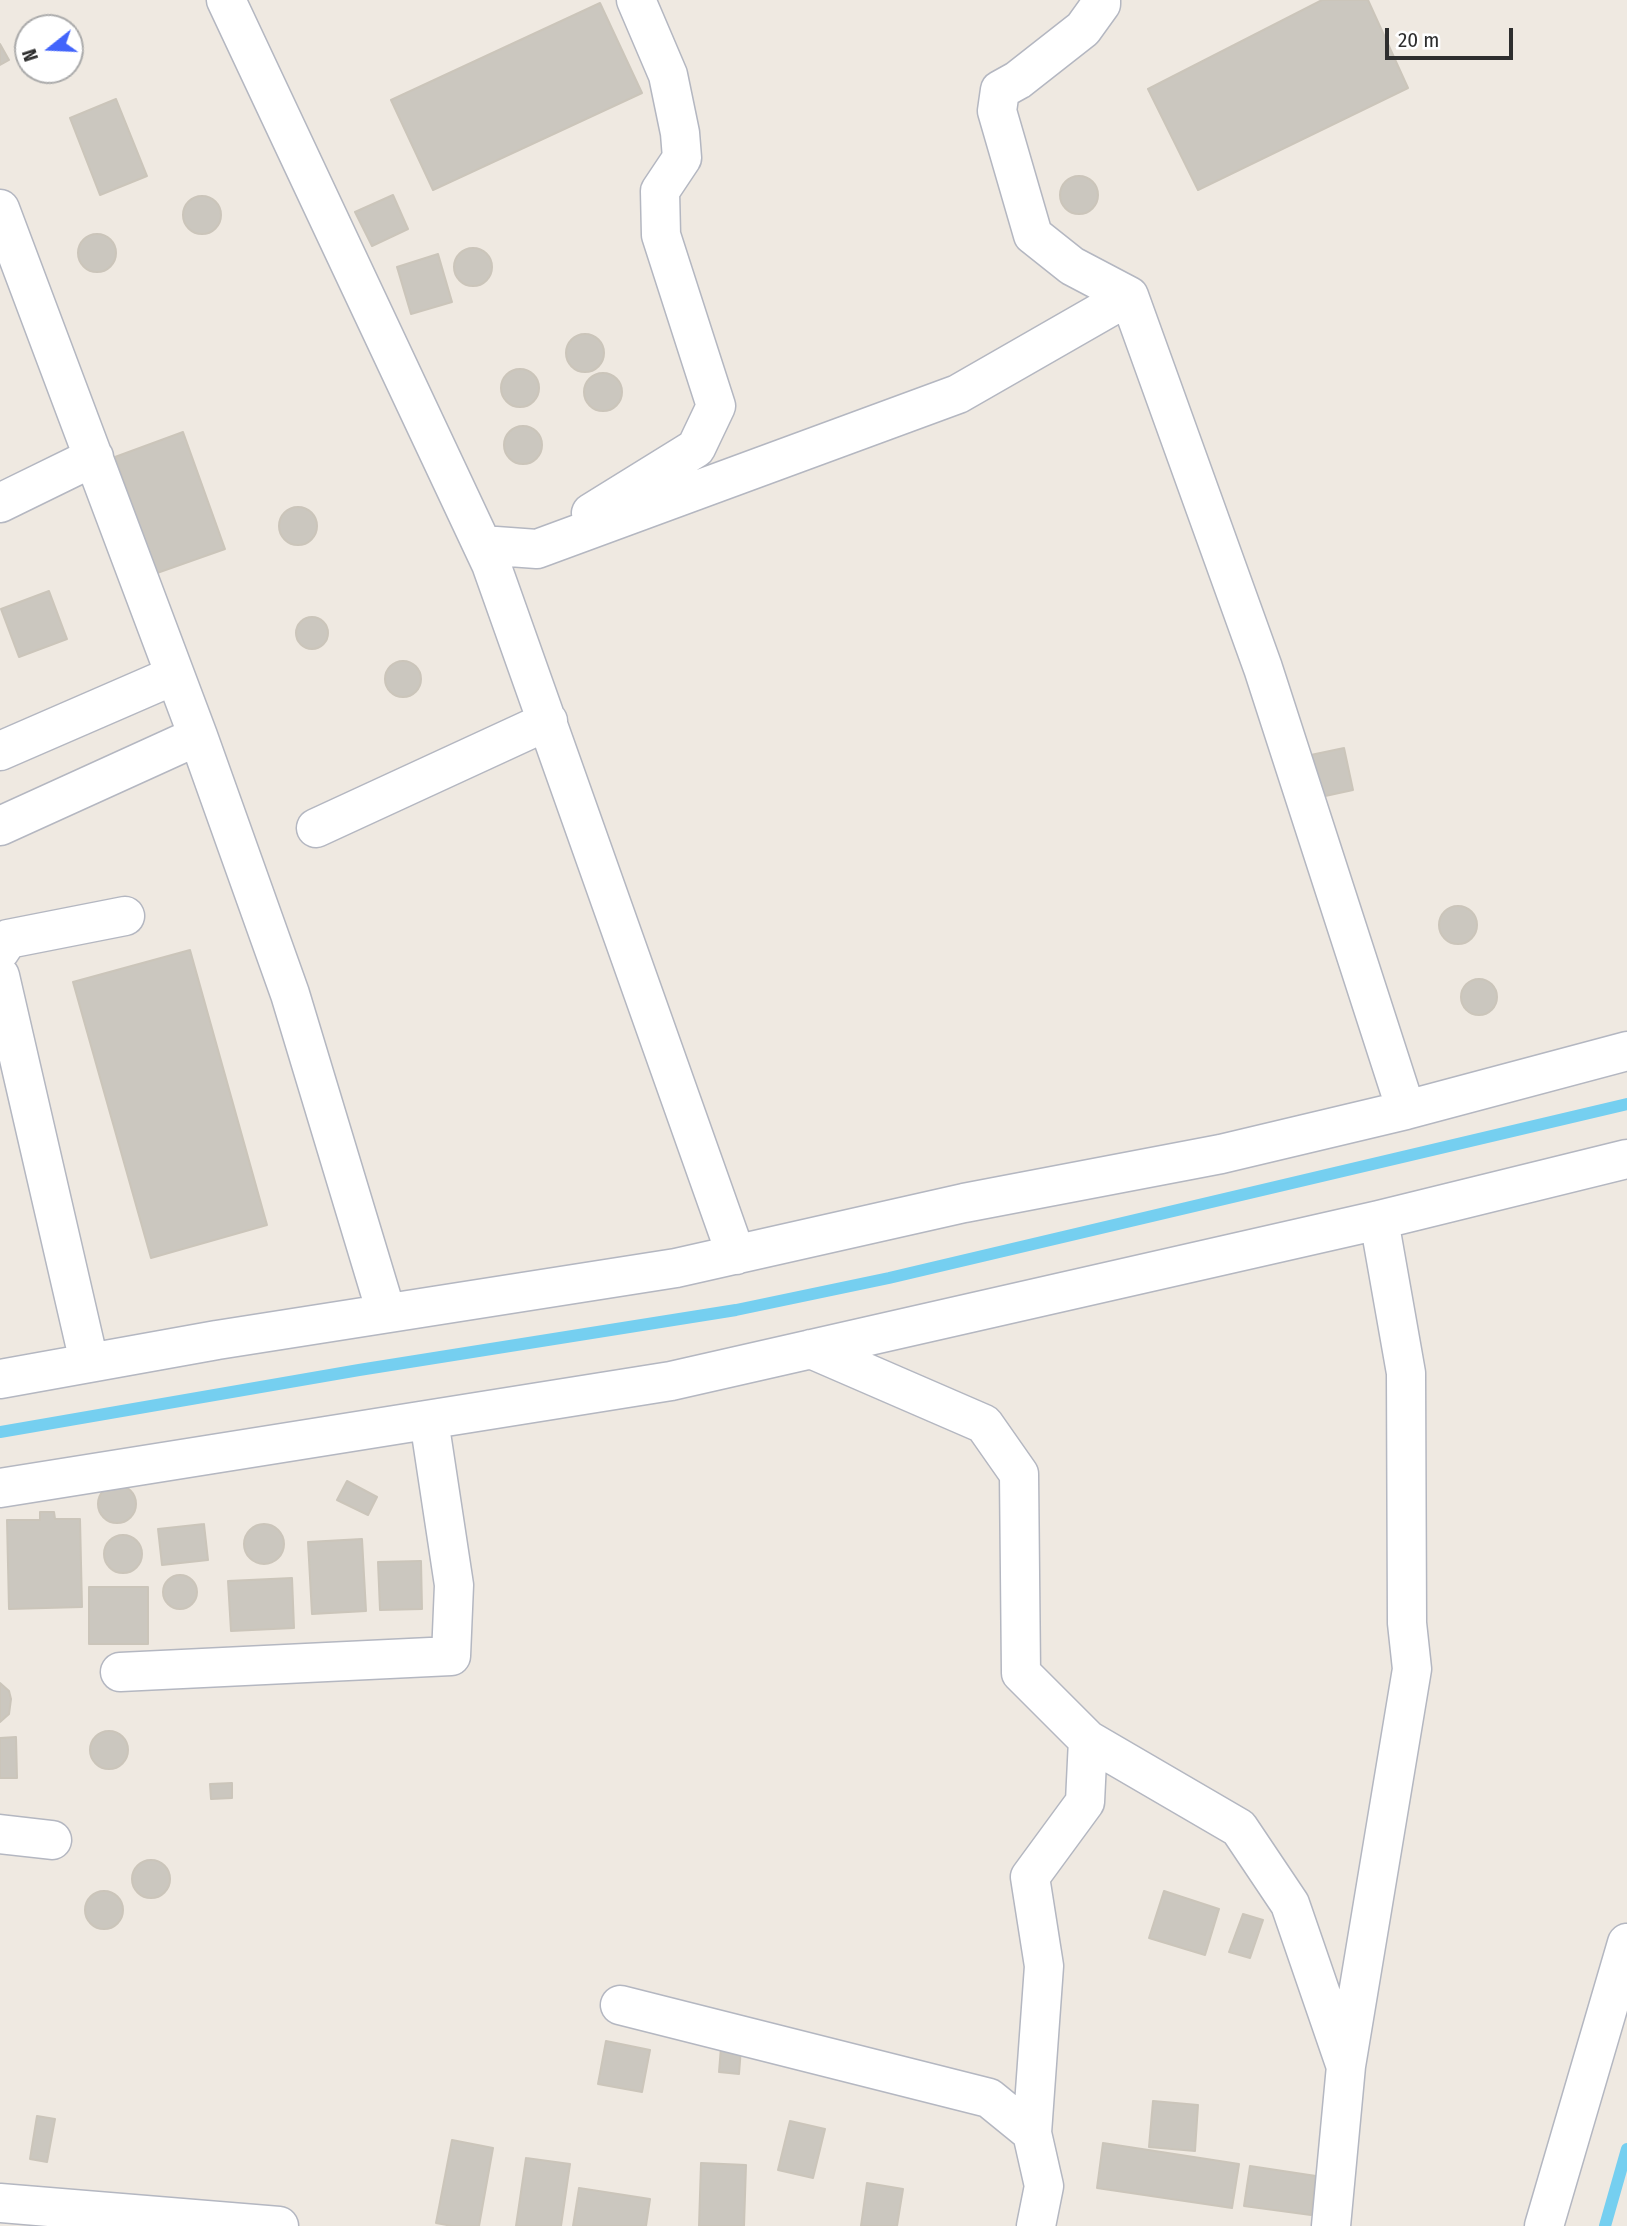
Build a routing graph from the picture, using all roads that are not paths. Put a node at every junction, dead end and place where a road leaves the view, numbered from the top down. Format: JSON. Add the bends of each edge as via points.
{"nodes":[{"id":1,"x":226,"y":0,"type":"edge"},
{"id":2,"x":636,"y":0,"type":"edge"},
{"id":3,"x":1101,"y":0,"type":"edge"},
{"id":4,"x":0,"y":209,"type":"edge"},
{"id":5,"x":11,"y":271,"type":"edge"},
{"id":6,"x":1129,"y":296,"type":"junction"},
{"id":7,"x":94,"y":457,"type":"junction"},
{"id":8,"x":0,"y":503,"type":"edge"},
{"id":9,"x":482,"y":545,"type":"junction"},
{"id":10,"x":537,"y":550,"type":"junction"},
{"id":11,"x":175,"y":675,"type":"junction"},
{"id":12,"x":548,"y":721,"type":"junction"},
{"id":13,"x":198,"y":736,"type":"junction"},
{"id":14,"x":0,"y":751,"type":"edge"},
{"id":15,"x":0,"y":826,"type":"edge"},
{"id":16,"x":316,"y":828,"type":"dead end"},
{"id":17,"x":124,"y":916,"type":"dead end"},
{"id":18,"x":0,"y":951,"type":"edge"},
{"id":19,"x":0,"y":976,"type":"edge"},
{"id":20,"x":1627,"y":1051,"type":"edge"},
{"id":21,"x":1406,"y":1110,"type":"junction"},
{"id":22,"x":1627,"y":1159,"type":"edge"},
{"id":23,"x":1379,"y":1220,"type":"junction"},
{"id":24,"x":736,"y":1255,"type":"junction"},
{"id":25,"x":386,"y":1312,"type":"junction"},
{"id":26,"x":811,"y":1349,"type":"junction"},
{"id":27,"x":89,"y":1362,"type":"junction"},
{"id":28,"x":0,"y":1378,"type":"edge"},
{"id":29,"x":429,"y":1420,"type":"junction"},
{"id":30,"x":0,"y":1488,"type":"edge"},
{"id":31,"x":120,"y":1672,"type":"dead end"},
{"id":32,"x":1088,"y":1740,"type":"junction"},
{"id":33,"x":0,"y":1834,"type":"edge"},
{"id":34,"x":52,"y":1840,"type":"dead end"},
{"id":35,"x":1627,"y":1943,"type":"edge"},
{"id":36,"x":620,"y":2005,"type":"dead end"},
{"id":37,"x":1346,"y":2066,"type":"junction"},
{"id":38,"x":1032,"y":2133,"type":"junction"},
{"id":39,"x":0,"y":2203,"type":"edge"},
{"id":40,"x":279,"y":2226,"type":"edge"},
{"id":41,"x":1036,"y":2226,"type":"edge"},
{"id":42,"x":1331,"y":2226,"type":"edge"},
{"id":43,"x":1544,"y":2226,"type":"edge"}],
"edges":[{"from":1,"to":9,"type":"street"},
{"from":2,"to":10,"type":"street","via":[[668,75],[680,133],[682,158],[660,191],[661,235],[716,406],[696,448]]},
{"from":3,"to":6,"type":"street","via":[[1083,29],[1000,90],[997,111],[1033,235],[1072,265]]},
{"from":4,"to":5,"type":"street"},
{"from":5,"to":7,"type":"street"},
{"from":6,"to":10,"type":"street","via":[[958,394]]},
{"from":6,"to":21,"type":"street","via":[[1263,668]]},
{"from":7,"to":8,"type":"street"},
{"from":7,"to":11,"type":"street"},
{"from":9,"to":10,"type":"street"},
{"from":9,"to":12,"type":"street"},
{"from":11,"to":13,"type":"street"},
{"from":11,"to":14,"type":"street"},
{"from":12,"to":16,"type":"street"},
{"from":12,"to":24,"type":"street"},
{"from":13,"to":15,"type":"street"},
{"from":13,"to":25,"type":"street","via":[[290,994]]},
{"from":17,"to":18,"type":"street","via":[[8,939]]},
{"from":19,"to":27,"type":"street"},
{"from":20,"to":21,"type":"street"},
{"from":21,"to":24,"type":"street","via":[[1221,1154],[964,1203]]},
{"from":22,"to":23,"type":"street"},
{"from":23,"to":26,"type":"street"},
{"from":23,"to":37,"type":"street","via":[[1406,1373],[1407,1623],[1412,1669]]},
{"from":24,"to":25,"type":"street"},
{"from":25,"to":27,"type":"street"},
{"from":26,"to":29,"type":"street","via":[[671,1381]]},
{"from":26,"to":32,"type":"street","via":[[984,1424],[1019,1474],[1021,1673]]},
{"from":27,"to":28,"type":"street"},
{"from":29,"to":30,"type":"street"},
{"from":29,"to":31,"type":"street","via":[[454,1585],[451,1656]]},
{"from":32,"to":37,"type":"street","via":[[1239,1828],[1290,1904]]},
{"from":32,"to":38,"type":"street","via":[[1085,1802],[1030,1877],[1044,1966]]},
{"from":33,"to":34,"type":"street"},
{"from":35,"to":43,"type":"street"},
{"from":36,"to":38,"type":"street","via":[[989,2098]]},
{"from":37,"to":42,"type":"street"},
{"from":38,"to":41,"type":"street","via":[[1044,2186]]},
{"from":39,"to":40,"type":"street"}]}
